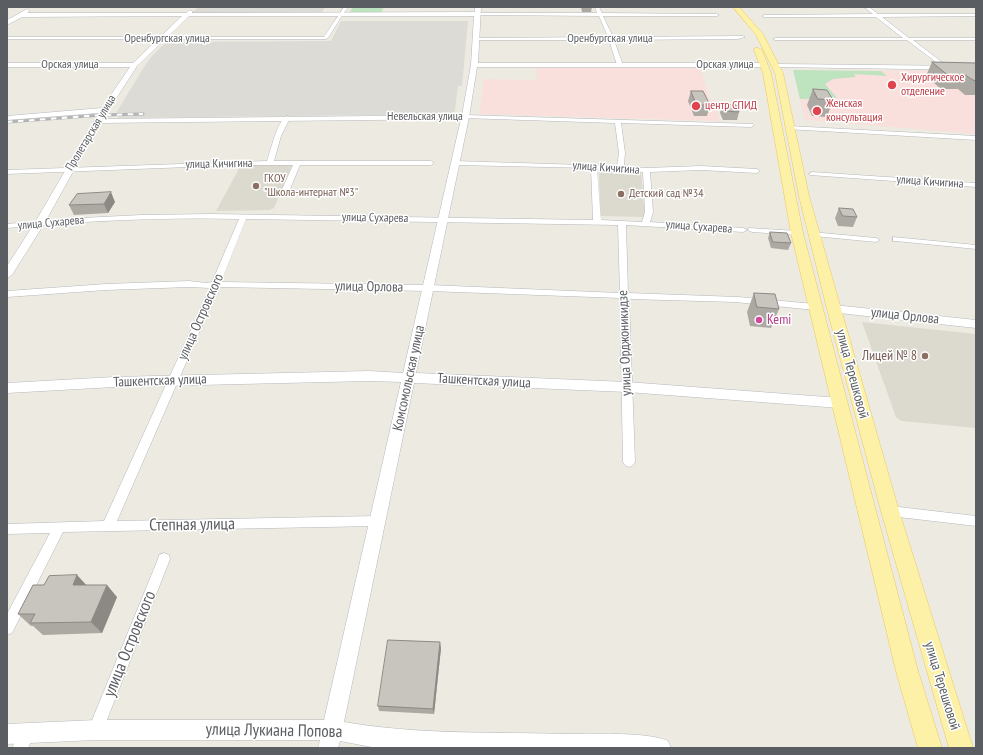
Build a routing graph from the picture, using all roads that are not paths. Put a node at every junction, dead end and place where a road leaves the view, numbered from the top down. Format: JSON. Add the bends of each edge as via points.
{"nodes":[{"id":1,"x":34,"y":7,"type":"edge"},
{"id":2,"x":196,"y":7,"type":"edge"},
{"id":3,"x":346,"y":7,"type":"edge"},
{"id":4,"x":597,"y":7,"type":"edge"},
{"id":5,"x":728,"y":7,"type":"edge"},
{"id":6,"x":736,"y":7,"type":"edge"},
{"id":7,"x":866,"y":7,"type":"edge"},
{"id":8,"x":478,"y":11,"type":"edge"},
{"id":9,"x":21,"y":15,"type":"junction"},
{"id":10,"x":187,"y":15,"type":"junction"},
{"id":11,"x":341,"y":15,"type":"junction"},
{"id":12,"x":601,"y":15,"type":"junction"},
{"id":13,"x":717,"y":15,"type":"dead end"},
{"id":14,"x":877,"y":15,"type":"junction"},
{"id":15,"x":976,"y":15,"type":"edge"},
{"id":16,"x":764,"y":16,"type":"dead end"},
{"id":17,"x":7,"y":23,"type":"edge"},
{"id":18,"x":7,"y":38,"type":"edge"},
{"id":19,"x":162,"y":39,"type":"junction"},
{"id":20,"x":476,"y":39,"type":"junction"},
{"id":21,"x":611,"y":39,"type":"junction"},
{"id":22,"x":749,"y":39,"type":"junction"},
{"id":23,"x":775,"y":39,"type":"dead end"},
{"id":24,"x":976,"y":39,"type":"edge"},
{"id":25,"x":910,"y":40,"type":"junction"},
{"id":26,"x":134,"y":65,"type":"junction"},
{"id":27,"x":474,"y":65,"type":"junction"},
{"id":28,"x":620,"y":65,"type":"junction"},
{"id":29,"x":764,"y":65,"type":"junction"},
{"id":30,"x":7,"y":66,"type":"edge"},
{"id":31,"x":776,"y":66,"type":"junction"},
{"id":32,"x":945,"y":67,"type":"junction"},
{"id":33,"x":976,"y":68,"type":"edge"},
{"id":34,"x":104,"y":110,"type":"junction"},
{"id":35,"x":465,"y":117,"type":"junction"},
{"id":36,"x":7,"y":118,"type":"edge"},
{"id":37,"x":288,"y":118,"type":"junction"},
{"id":38,"x":98,"y":121,"type":"junction"},
{"id":39,"x":618,"y":121,"type":"junction"},
{"id":40,"x":751,"y":124,"type":"dead end"},
{"id":41,"x":789,"y":128,"type":"junction"},
{"id":42,"x":976,"y":138,"type":"edge"},
{"id":43,"x":270,"y":163,"type":"junction"},
{"id":44,"x":297,"y":163,"type":"junction"},
{"id":45,"x":431,"y":163,"type":"dead end"},
{"id":46,"x":455,"y":163,"type":"junction"},
{"id":47,"x":594,"y":167,"type":"junction"},
{"id":48,"x":620,"y":168,"type":"junction"},
{"id":49,"x":70,"y":169,"type":"junction"},
{"id":50,"x":646,"y":170,"type":"junction"},
{"id":51,"x":757,"y":171,"type":"dead end"},
{"id":52,"x":7,"y":172,"type":"edge"},
{"id":53,"x":812,"y":174,"type":"dead end"},
{"id":54,"x":976,"y":185,"type":"edge"},
{"id":55,"x":284,"y":194,"type":"dead end"},
{"id":56,"x":243,"y":217,"type":"junction"},
{"id":57,"x":444,"y":219,"type":"junction"},
{"id":58,"x":597,"y":223,"type":"junction"},
{"id":59,"x":622,"y":223,"type":"junction"},
{"id":60,"x":39,"y":224,"type":"junction"},
{"id":61,"x":645,"y":224,"type":"junction"},
{"id":62,"x":7,"y":226,"type":"edge"},
{"id":63,"x":743,"y":230,"type":"dead end"},
{"id":64,"x":752,"y":230,"type":"dead end"},
{"id":65,"x":806,"y":234,"type":"junction"},
{"id":66,"x":896,"y":239,"type":"dead end"},
{"id":67,"x":876,"y":240,"type":"dead end"},
{"id":68,"x":976,"y":247,"type":"edge"},
{"id":69,"x":7,"y":275,"type":"edge"},
{"id":70,"x":216,"y":284,"type":"junction"},
{"id":71,"x":429,"y":288,"type":"junction"},
{"id":72,"x":7,"y":294,"type":"edge"},
{"id":73,"x":624,"y":295,"type":"junction"},
{"id":74,"x":815,"y":307,"type":"junction"},
{"id":75,"x":834,"y":309,"type":"junction"},
{"id":76,"x":976,"y":324,"type":"edge"},
{"id":77,"x":409,"y":377,"type":"junction"},
{"id":78,"x":173,"y":380,"type":"junction"},
{"id":79,"x":627,"y":387,"type":"junction"},
{"id":80,"x":7,"y":388,"type":"edge"},
{"id":81,"x":840,"y":403,"type":"junction"},
{"id":82,"x":629,"y":462,"type":"dead end"},
{"id":83,"x":890,"y":511,"type":"junction"},
{"id":84,"x":976,"y":520,"type":"edge"},
{"id":85,"x":377,"y":521,"type":"junction"},
{"id":86,"x":108,"y":526,"type":"junction"},
{"id":87,"x":59,"y":527,"type":"junction"},
{"id":88,"x":7,"y":529,"type":"edge"},
{"id":89,"x":164,"y":559,"type":"dead end"},
{"id":90,"x":7,"y":628,"type":"edge"},
{"id":91,"x":96,"y":730,"type":"junction"},
{"id":92,"x":7,"y":734,"type":"edge"},
{"id":93,"x":330,"y":739,"type":"edge"},
{"id":94,"x":24,"y":740,"type":"edge"},
{"id":95,"x":661,"y":748,"type":"edge"},
{"id":96,"x":930,"y":748,"type":"edge"},
{"id":97,"x":961,"y":748,"type":"edge"}],
"edges":[{"from":1,"to":9,"type":"main road"},
{"from":2,"to":10,"type":"main road","name":"Пролетарская улица"},
{"from":3,"to":11,"type":"street"},
{"from":4,"to":12,"type":"street"},
{"from":5,"to":22,"type":"main road","name":"улица Терешковой"},
{"from":6,"to":31,"type":"main road","name":"улица Терешковой","via":[[759,34]]},
{"from":7,"to":14,"type":"street"},
{"from":8,"to":11,"type":"main road"},
{"from":8,"to":12,"type":"street"},
{"from":8,"to":20,"type":"main road","name":"Комсомольская улица"},
{"from":9,"to":10,"type":"main road"},
{"from":9,"to":17,"type":"main road"},
{"from":10,"to":11,"type":"main road"},
{"from":10,"to":19,"type":"main road","name":"Пролетарская улица"},
{"from":11,"to":19,"type":"street","name":"Оренбургская улица","via":[[326,38]]},
{"from":12,"to":13,"type":"street"},
{"from":12,"to":21,"type":"street"},
{"from":14,"to":15,"type":"street"},
{"from":14,"to":16,"type":"street"},
{"from":14,"to":25,"type":"street"},
{"from":18,"to":19,"type":"street","name":"Оренбургская улица"},
{"from":19,"to":26,"type":"main road","name":"Пролетарская улица"},
{"from":20,"to":21,"type":"street","name":"Оренбургская улица"},
{"from":20,"to":27,"type":"main road","name":"Комсомольская улица"},
{"from":21,"to":22,"type":"street","name":"Оренбургская улица"},
{"from":21,"to":28,"type":"street"},
{"from":22,"to":29,"type":"main road","name":"улица Терешковой"},
{"from":23,"to":25,"type":"street"},
{"from":24,"to":25,"type":"street"},
{"from":25,"to":32,"type":"street"},
{"from":26,"to":30,"type":"street","name":"Орская улица"},
{"from":26,"to":34,"type":"main road","name":"Пролетарская улица"},
{"from":27,"to":28,"type":"main road","name":"Орская улица"},
{"from":27,"to":35,"type":"main road","name":"Комсомольская улица"},
{"from":28,"to":29,"type":"main road","name":"Орская улица"},
{"from":29,"to":31,"type":"main road","name":"Орская улица"},
{"from":29,"to":65,"type":"main road","name":"улица Терешковой","via":[[791,192]]},
{"from":31,"to":32,"type":"main road","name":"Орская улица"},
{"from":31,"to":41,"type":"main road","name":"улица Терешковой"},
{"from":32,"to":33,"type":"main road","name":"Орская улица"},
{"from":34,"to":36,"type":"main road"},
{"from":34,"to":38,"type":"main road","name":"Пролетарская улица"},
{"from":35,"to":37,"type":"main road","name":"Невельская улица"},
{"from":35,"to":39,"type":"street","name":"Невельская улица"},
{"from":35,"to":46,"type":"main road","name":"Комсомольская улица"},
{"from":37,"to":38,"type":"main road","name":"Невельская улица"},
{"from":37,"to":43,"type":"street","via":[[278,136]]},
{"from":38,"to":49,"type":"main road","name":"Пролетарская улица"},
{"from":39,"to":40,"type":"street","name":"Невельская улица"},
{"from":39,"to":48,"type":"street","via":[[622,153]]},
{"from":41,"to":42,"type":"street"},
{"from":41,"to":65,"type":"main road","name":"улица Терешковой"},
{"from":43,"to":44,"type":"street","name":"улица Кичигина"},
{"from":43,"to":49,"type":"street","name":"улица Кичигина"},
{"from":44,"to":45,"type":"street","name":"улица Кичигина"},
{"from":44,"to":55,"type":"street"},
{"from":46,"to":47,"type":"street","name":"улица Кичигина"},
{"from":46,"to":57,"type":"main road","name":"Комсомольская улица"},
{"from":47,"to":48,"type":"street","name":"улица Кичигина"},
{"from":47,"to":58,"type":"street"},
{"from":48,"to":50,"type":"street","name":"улица Кичигина"},
{"from":49,"to":52,"type":"street","name":"улица Кичигина"},
{"from":49,"to":60,"type":"main road","name":"Пролетарская улица"},
{"from":50,"to":51,"type":"street","name":"улица Кичигина","via":[[701,168]]},
{"from":50,"to":61,"type":"street","via":[[649,212]]},
{"from":53,"to":54,"type":"street","name":"улица Кичигина"},
{"from":56,"to":57,"type":"street","name":"улица Сухарева"},
{"from":56,"to":60,"type":"street","name":"улица Сухарева","via":[[141,217]]},
{"from":56,"to":70,"type":"street","name":"улица Островского"},
{"from":57,"to":58,"type":"street","name":"улица Сухарева"},
{"from":57,"to":71,"type":"main road","name":"Комсомольская улица"},
{"from":58,"to":59,"type":"street","name":"улица Сухарева"},
{"from":59,"to":61,"type":"street","name":"улица Сухарева"},
{"from":59,"to":73,"type":"street","name":"улица Орджоникидзе"},
{"from":60,"to":62,"type":"street","name":"улица Сухарева"},
{"from":60,"to":69,"type":"main road","name":"Пролетарская улица"},
{"from":61,"to":63,"type":"street","name":"улица Сухарева"},
{"from":64,"to":65,"type":"street","name":"улица Сухарева"},
{"from":65,"to":67,"type":"street","name":"улица Сухарева"},
{"from":65,"to":74,"type":"main road","name":"улица Терешковой"},
{"from":65,"to":75,"type":"main road","name":"улица Терешковой"},
{"from":66,"to":68,"type":"street"},
{"from":70,"to":71,"type":"street","name":"улица Орлова"},
{"from":70,"to":72,"type":"street","name":"улица Орлова","via":[[106,287]]},
{"from":70,"to":78,"type":"street","name":"улица Островского"},
{"from":71,"to":73,"type":"street","name":"улица Орлова"},
{"from":71,"to":77,"type":"main road","name":"Комсомольская улица"},
{"from":73,"to":74,"type":"street","name":"улица Орлова"},
{"from":73,"to":79,"type":"street","name":"улица Орджоникидзе"},
{"from":74,"to":81,"type":"main road","name":"улица Терешковой"},
{"from":75,"to":76,"type":"main road","name":"улица Орлова"},
{"from":75,"to":83,"type":"main road","name":"улица Терешковой"},
{"from":77,"to":78,"type":"main road","name":"Ташкентская улица","via":[[325,376]]},
{"from":77,"to":79,"type":"main road","name":"Ташкентская улица"},
{"from":77,"to":85,"type":"main road","name":"Комсомольская улица"},
{"from":78,"to":80,"type":"main road","name":"Ташкентская улица"},
{"from":78,"to":86,"type":"street","name":"улица Островского"},
{"from":79,"to":81,"type":"main road","name":"Ташкентская улица"},
{"from":79,"to":82,"type":"street","name":"улица Орджоникидзе"},
{"from":81,"to":96,"type":"main road","name":"улица Терешковой"},
{"from":83,"to":84,"type":"street"},
{"from":83,"to":97,"type":"main road","name":"улица Терешковой"},
{"from":85,"to":86,"type":"street","name":"Степная улица"},
{"from":85,"to":93,"type":"main road","name":"Комсомольская улица"},
{"from":86,"to":87,"type":"street","name":"Степная улица"},
{"from":87,"to":88,"type":"street","name":"Степная улица"},
{"from":87,"to":90,"type":"street"},
{"from":89,"to":91,"type":"street","name":"улица Островского"},
{"from":91,"to":93,"type":"main road","name":"улица Лукиана Попова"},
{"from":91,"to":94,"type":"main road","name":"улица Лукиана Попова"},
{"from":92,"to":94,"type":"main road","name":"улица Лукиана Попова"},
{"from":93,"to":95,"type":"main road","name":"улица Лукиана Попова","via":[[378,738]]}]}
